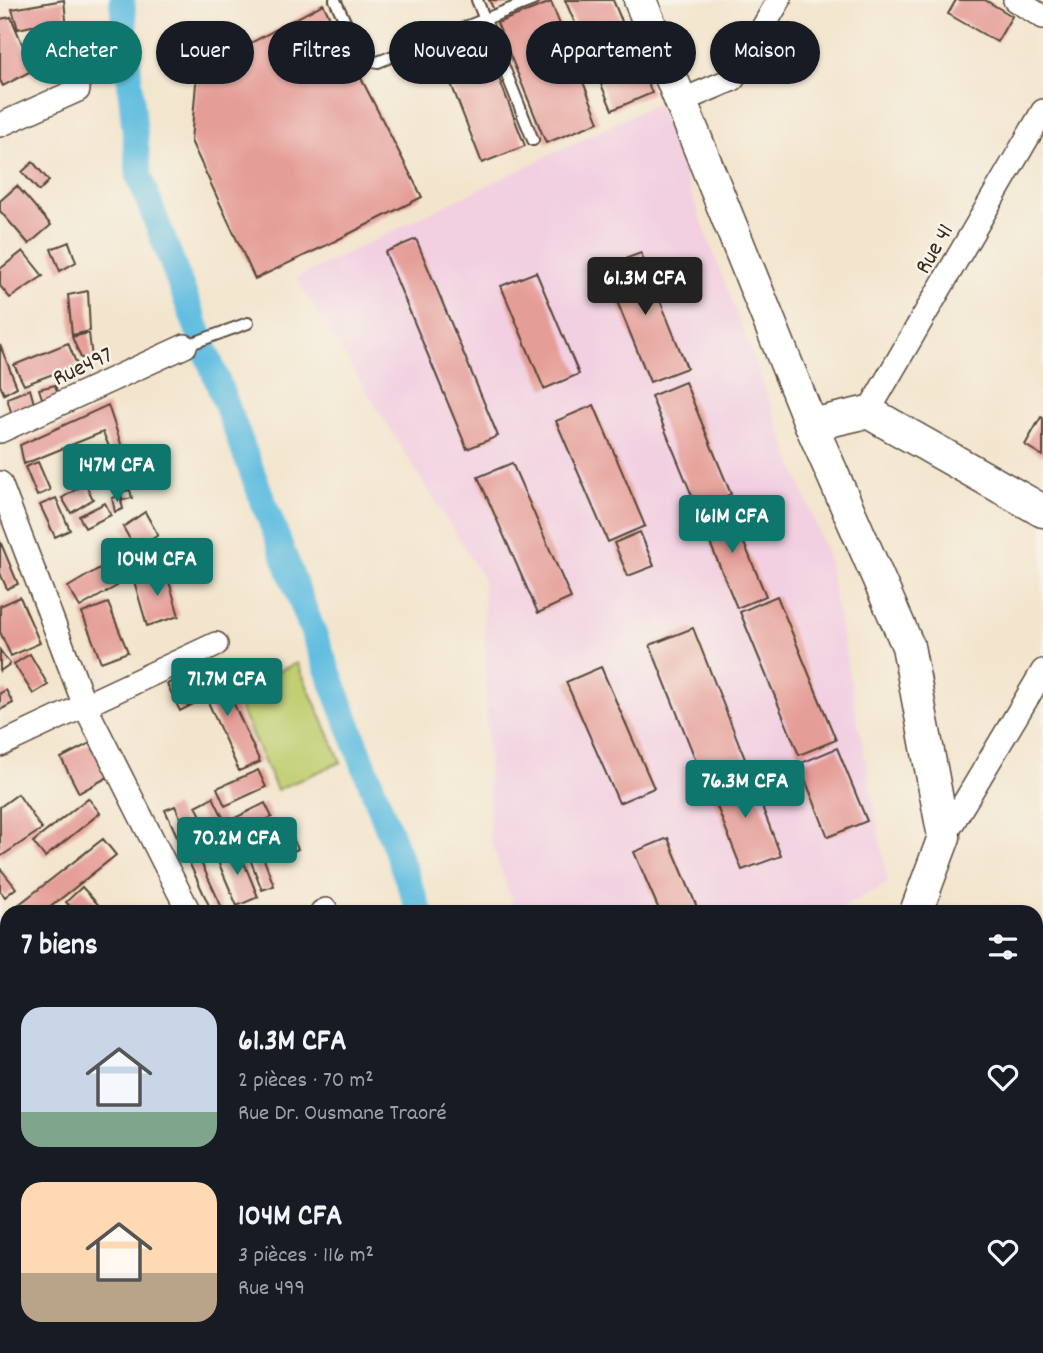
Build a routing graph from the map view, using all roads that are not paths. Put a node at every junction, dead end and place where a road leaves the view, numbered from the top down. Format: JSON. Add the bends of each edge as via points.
{"nodes":[{"id":1,"x":335,"y":0,"type":"edge"},
{"id":2,"x":477,"y":0,"type":"edge"},
{"id":3,"x":533,"y":0,"type":"edge"},
{"id":4,"x":640,"y":0,"type":"edge"},
{"id":5,"x":779,"y":0,"type":"edge"},
{"id":6,"x":1015,"y":0,"type":"edge"},
{"id":7,"x":1043,"y":17,"type":"edge"},
{"id":8,"x":486,"y":19,"type":"junction"},
{"id":9,"x":78,"y":90,"type":"dead end"},
{"id":10,"x":681,"y":101,"type":"junction"},
{"id":11,"x":1043,"y":111,"type":"edge"},
{"id":12,"x":0,"y":125,"type":"edge"},
{"id":13,"x":533,"y":140,"type":"dead end"},
{"id":14,"x":247,"y":323,"type":"dead end"},
{"id":15,"x":185,"y":346,"type":"joint"},
{"id":16,"x":868,"y":412,"type":"junction"},
{"id":17,"x":811,"y":425,"type":"junction"},
{"id":18,"x":0,"y":431,"type":"edge"},
{"id":19,"x":0,"y":483,"type":"edge"},
{"id":20,"x":1043,"y":511,"type":"edge"},
{"id":21,"x":216,"y":644,"type":"dead end"},
{"id":22,"x":1043,"y":671,"type":"edge"},
{"id":23,"x":85,"y":706,"type":"junction"},
{"id":24,"x":0,"y":745,"type":"edge"},
{"id":25,"x":944,"y":837,"type":"junction"},
{"id":26,"x":185,"y":905,"type":"edge"},
{"id":27,"x":919,"y":905,"type":"edge"}],
"edges":[{"from":1,"to":8,"type":"lane","via":[[357,47],[368,60],[378,62]]},
{"from":2,"to":8,"type":"lane"},
{"from":3,"to":8,"type":"lane"},
{"from":4,"to":10,"type":"main road"},
{"from":5,"to":10,"type":"street","via":[[733,79]]},
{"from":6,"to":7,"type":"street"},
{"from":8,"to":13,"type":"lane"},
{"from":9,"to":12,"type":"street"},
{"from":10,"to":17,"type":"main road"},
{"from":11,"to":16,"type":"street","name":"Rue 41"},
{"from":14,"to":15,"type":"lane"},
{"from":15,"to":18,"type":"street","name":"Rue497"},
{"from":16,"to":17,"type":"main road"},
{"from":16,"to":20,"type":"main road"},
{"from":17,"to":25,"type":"main road","via":[[908,646]]},
{"from":19,"to":23,"type":"street"},
{"from":21,"to":23,"type":"street"},
{"from":22,"to":25,"type":"street"},
{"from":23,"to":24,"type":"street"},
{"from":23,"to":26,"type":"street"},
{"from":25,"to":27,"type":"main road"}]}
